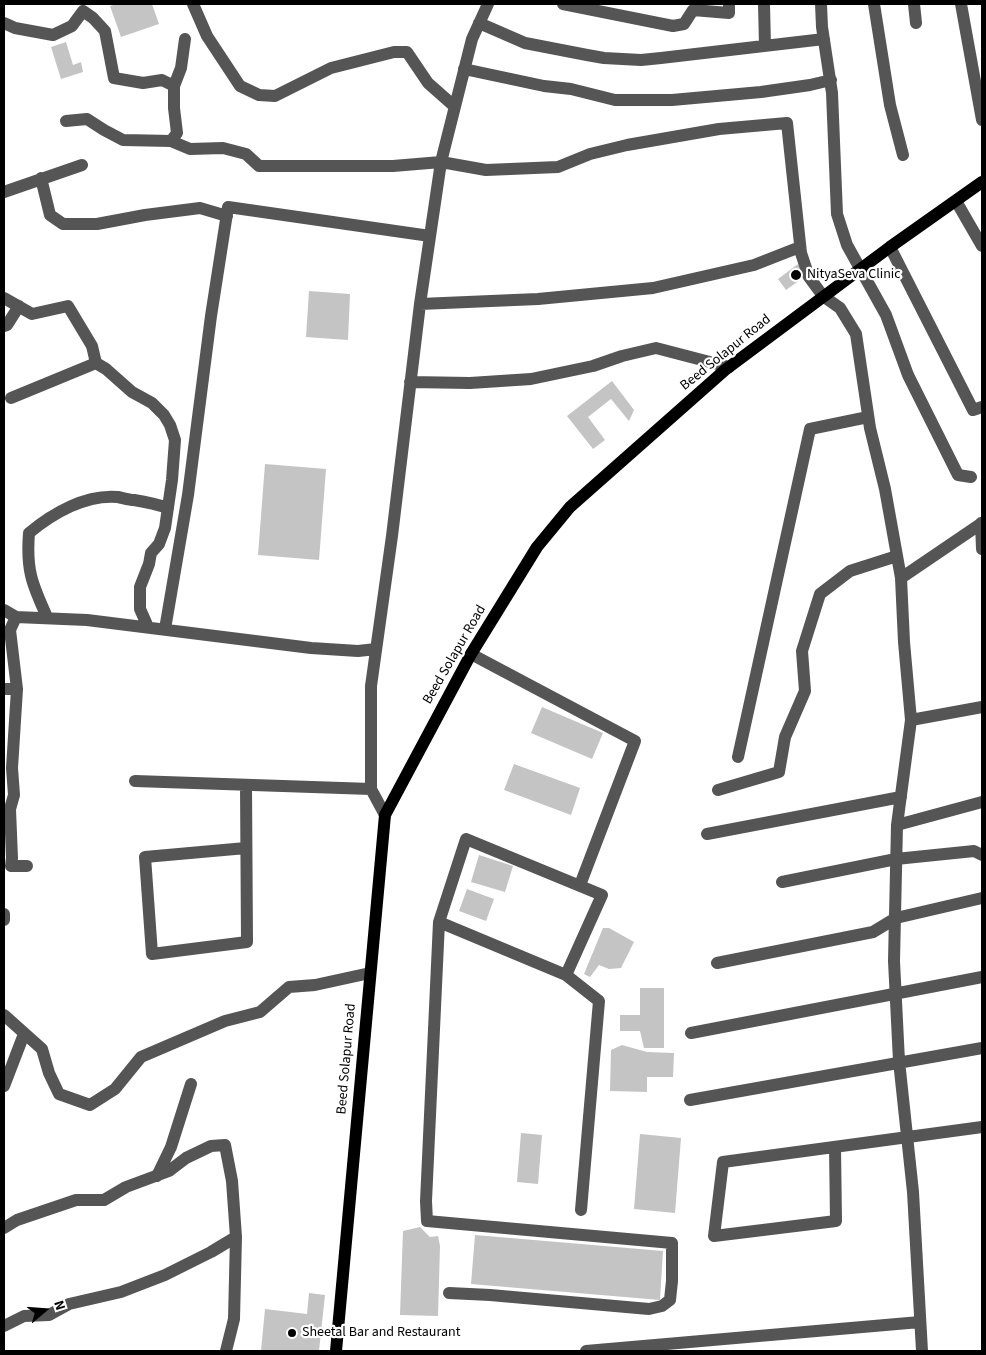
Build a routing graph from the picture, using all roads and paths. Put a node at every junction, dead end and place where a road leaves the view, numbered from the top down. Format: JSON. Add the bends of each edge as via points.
{"nodes":[{"id":1,"x":192,"y":4,"type":"edge"},
{"id":2,"x":488,"y":4,"type":"edge"},
{"id":3,"x":563,"y":4,"type":"edge"},
{"id":4,"x":729,"y":4,"type":"edge"},
{"id":5,"x":764,"y":4,"type":"edge"},
{"id":6,"x":821,"y":4,"type":"edge"},
{"id":7,"x":874,"y":4,"type":"edge"},
{"id":8,"x":914,"y":4,"type":"edge"},
{"id":9,"x":961,"y":4,"type":"edge"},
{"id":10,"x":84,"y":7,"type":"edge"},
{"id":11,"x":4,"y":22,"type":"edge"},
{"id":12,"x":480,"y":23,"type":"junction"},
{"id":13,"x":916,"y":23,"type":"dead end"},
{"id":14,"x":185,"y":39,"type":"dead end"},
{"id":15,"x":824,"y":39,"type":"junction"},
{"id":16,"x":765,"y":46,"type":"junction"},
{"id":17,"x":464,"y":69,"type":"junction"},
{"id":18,"x":831,"y":80,"type":"junction"},
{"id":19,"x":174,"y":86,"type":"junction"},
{"id":20,"x":454,"y":106,"type":"junction"},
{"id":21,"x":982,"y":120,"type":"edge"},
{"id":22,"x":66,"y":121,"type":"dead end"},
{"id":23,"x":172,"y":141,"type":"junction"},
{"id":24,"x":903,"y":155,"type":"dead end"},
{"id":25,"x":441,"y":162,"type":"junction"},
{"id":26,"x":82,"y":165,"type":"dead end"},
{"id":27,"x":41,"y":178,"type":"junction"},
{"id":28,"x":982,"y":182,"type":"edge"},
{"id":29,"x":4,"y":192,"type":"edge"},
{"id":30,"x":956,"y":201,"type":"junction"},
{"id":31,"x":227,"y":216,"type":"junction"},
{"id":32,"x":430,"y":236,"type":"junction"},
{"id":33,"x":982,"y":246,"type":"edge"},
{"id":34,"x":890,"y":247,"type":"junction"},
{"id":35,"x":800,"y":248,"type":"junction"},
{"id":36,"x":860,"y":269,"type":"junction"},
{"id":37,"x":823,"y":296,"type":"junction"},
{"id":38,"x":4,"y":298,"type":"edge"},
{"id":39,"x":420,"y":304,"type":"junction"},
{"id":40,"x":19,"y":306,"type":"junction"},
{"id":41,"x":4,"y":326,"type":"edge"},
{"id":42,"x":96,"y":363,"type":"junction"},
{"id":43,"x":729,"y":367,"type":"junction"},
{"id":44,"x":410,"y":382,"type":"junction"},
{"id":45,"x":11,"y":398,"type":"dead end"},
{"id":46,"x":982,"y":407,"type":"edge"},
{"id":47,"x":868,"y":417,"type":"junction"},
{"id":48,"x":971,"y":476,"type":"dead end"},
{"id":49,"x":168,"y":508,"type":"junction"},
{"id":50,"x":982,"y":523,"type":"edge"},
{"id":51,"x":982,"y":550,"type":"edge"},
{"id":52,"x":897,"y":556,"type":"junction"},
{"id":53,"x":901,"y":578,"type":"junction"},
{"id":54,"x":4,"y":610,"type":"edge"},
{"id":55,"x":16,"y":617,"type":"junction"},
{"id":56,"x":47,"y":617,"type":"junction"},
{"id":57,"x":148,"y":627,"type":"junction"},
{"id":58,"x":165,"y":629,"type":"junction"},
{"id":59,"x":376,"y":649,"type":"junction"},
{"id":60,"x":472,"y":654,"type":"junction"},
{"id":61,"x":4,"y":689,"type":"edge"},
{"id":62,"x":17,"y":689,"type":"junction"},
{"id":63,"x":982,"y":707,"type":"edge"},
{"id":64,"x":911,"y":720,"type":"junction"},
{"id":65,"x":9,"y":734,"type":"edge"},
{"id":66,"x":738,"y":757,"type":"dead end"},
{"id":67,"x":134,"y":781,"type":"dead end"},
{"id":68,"x":246,"y":785,"type":"junction"},
{"id":69,"x":371,"y":789,"type":"junction"},
{"id":70,"x":718,"y":790,"type":"dead end"},
{"id":71,"x":900,"y":797,"type":"junction"},
{"id":72,"x":982,"y":802,"type":"edge"},
{"id":73,"x":386,"y":815,"type":"junction"},
{"id":74,"x":897,"y":825,"type":"junction"},
{"id":75,"x":707,"y":834,"type":"dead end"},
{"id":76,"x":246,"y":848,"type":"junction"},
{"id":77,"x":982,"y":855,"type":"edge"},
{"id":78,"x":896,"y":859,"type":"junction"},
{"id":79,"x":7,"y":866,"type":"edge"},
{"id":80,"x":27,"y":866,"type":"dead end"},
{"id":81,"x":782,"y":882,"type":"dead end"},
{"id":82,"x":580,"y":885,"type":"junction"},
{"id":83,"x":982,"y":898,"type":"edge"},
{"id":84,"x":4,"y":914,"type":"edge"},
{"id":85,"x":896,"y":918,"type":"junction"},
{"id":86,"x":4,"y":920,"type":"edge"},
{"id":87,"x":439,"y":922,"type":"junction"},
{"id":88,"x":718,"y":963,"type":"dead end"},
{"id":89,"x":370,"y":973,"type":"junction"},
{"id":90,"x":566,"y":975,"type":"junction"},
{"id":91,"x":982,"y":977,"type":"edge"},
{"id":92,"x":896,"y":994,"type":"junction"},
{"id":93,"x":4,"y":1015,"type":"edge"},
{"id":94,"x":691,"y":1033,"type":"dead end"},
{"id":95,"x":24,"y":1034,"type":"junction"},
{"id":96,"x":982,"y":1048,"type":"edge"},
{"id":97,"x":899,"y":1061,"type":"junction"},
{"id":98,"x":191,"y":1084,"type":"dead end"},
{"id":99,"x":4,"y":1086,"type":"edge"},
{"id":100,"x":690,"y":1100,"type":"dead end"},
{"id":101,"x":982,"y":1127,"type":"edge"},
{"id":102,"x":908,"y":1137,"type":"junction"},
{"id":103,"x":835,"y":1147,"type":"junction"},
{"id":104,"x":157,"y":1176,"type":"junction"},
{"id":105,"x":581,"y":1210,"type":"dead end"},
{"id":106,"x":4,"y":1228,"type":"edge"},
{"id":107,"x":236,"y":1237,"type":"junction"},
{"id":108,"x":449,"y":1293,"type":"dead end"},
{"id":109,"x":920,"y":1322,"type":"junction"},
{"id":110,"x":4,"y":1326,"type":"edge"},
{"id":111,"x":226,"y":1351,"type":"edge"},
{"id":112,"x":336,"y":1351,"type":"edge"},
{"id":113,"x":586,"y":1351,"type":"edge"},
{"id":114,"x":922,"y":1351,"type":"edge"}],
"edges":[{"from":1,"to":20,"type":"street","via":[[240,86],[259,95],[275,96],[331,68],[394,52],[407,52],[428,83]]},
{"from":2,"to":12,"type":"street"},
{"from":3,"to":4,"type":"street","via":[[672,26],[684,24],[693,10],[729,13]]},
{"from":5,"to":16,"type":"street"},
{"from":6,"to":15,"type":"street"},
{"from":7,"to":24,"type":"street","via":[[890,105]]},
{"from":8,"to":13,"type":"street"},
{"from":9,"to":21,"type":"street"},
{"from":10,"to":11,"type":"street","via":[[72,26],[53,35],[15,28]]},
{"from":10,"to":19,"type":"street","via":[[106,31],[114,78],[143,83],[162,80]]},
{"from":12,"to":16,"type":"street","via":[[525,43],[604,58],[641,60]]},
{"from":12,"to":17,"type":"street"},
{"from":14,"to":19,"type":"street","via":[[181,68]]},
{"from":15,"to":16,"type":"street"},
{"from":15,"to":18,"type":"street"},
{"from":17,"to":18,"type":"street","via":[[615,100],[672,100],[761,92]]},
{"from":17,"to":20,"type":"street"},
{"from":18,"to":36,"type":"street","via":[[837,214],[846,245]]},
{"from":19,"to":23,"type":"street","via":[[177,133]]},
{"from":20,"to":25,"type":"street"},
{"from":22,"to":23,"type":"street","via":[[88,119],[123,140]]},
{"from":23,"to":25,"type":"street","via":[[190,149],[223,148],[246,154],[259,166],[392,166]]},
{"from":25,"to":32,"type":"street"},
{"from":25,"to":35,"type":"street","via":[[486,170],[558,167],[590,154],[627,145],[719,129],[787,123]]},
{"from":26,"to":27,"type":"street"},
{"from":27,"to":29,"type":"street"},
{"from":27,"to":31,"type":"street","via":[[50,215],[63,224],[97,224],[200,208]]},
{"from":28,"to":30,"type":"main road","name":"Beed Solapur Road"},
{"from":30,"to":33,"type":"street"},
{"from":30,"to":34,"type":"main road","name":"Beed Solapur Road"},
{"from":31,"to":32,"type":"street","via":[[228,207]]},
{"from":31,"to":58,"type":"street","via":[[188,496]]},
{"from":32,"to":39,"type":"street"},
{"from":34,"to":36,"type":"main road","name":"Beed Solapur Road"},
{"from":34,"to":46,"type":"street","via":[[973,410]]},
{"from":35,"to":37,"type":"street","via":[[808,277]]},
{"from":35,"to":39,"type":"street","via":[[754,265],[653,288],[538,299]]},
{"from":36,"to":37,"type":"main road","name":"Beed Solapur Road"},
{"from":36,"to":48,"type":"street","via":[[886,315],[908,375],[958,474]]},
{"from":37,"to":43,"type":"main road","name":"Beed Solapur Road"},
{"from":37,"to":47,"type":"street","via":[[840,308],[856,334]]},
{"from":38,"to":40,"type":"street"},
{"from":39,"to":44,"type":"street"},
{"from":40,"to":41,"type":"street"},
{"from":40,"to":42,"type":"street","via":[[32,314],[68,306],[92,346]]},
{"from":42,"to":45,"type":"street"},
{"from":42,"to":49,"type":"street","via":[[132,392],[152,403],[170,425],[175,440]]},
{"from":43,"to":44,"type":"street","via":[[656,348],[531,379]]},
{"from":43,"to":60,"type":"main road","name":"Beed Solapur Road","via":[[570,508],[537,547]]},
{"from":44,"to":59,"type":"street"},
{"from":47,"to":52,"type":"street"},
{"from":47,"to":66,"type":"street","via":[[810,429]]},
{"from":49,"to":56,"type":"street","via":[[117,497],[96,499],[76,504],[45,519],[29,533],[27,556],[32,585]]},
{"from":49,"to":57,"type":"street","via":[[165,528],[159,544],[151,553],[140,587],[140,609]]},
{"from":50,"to":51,"type":"street"},
{"from":50,"to":53,"type":"street"},
{"from":52,"to":53,"type":"street"},
{"from":52,"to":70,"type":"street","via":[[850,571],[820,594],[802,651],[805,691],[785,737],[779,772]]},
{"from":53,"to":64,"type":"street"},
{"from":54,"to":55,"type":"street"},
{"from":55,"to":56,"type":"street"},
{"from":55,"to":62,"type":"street","via":[[10,630]]},
{"from":56,"to":57,"type":"street"},
{"from":57,"to":58,"type":"street"},
{"from":58,"to":59,"type":"street","via":[[312,648]]},
{"from":59,"to":69,"type":"street","via":[[371,686]]},
{"from":60,"to":73,"type":"main road","name":"Beed Solapur Road"},
{"from":60,"to":82,"type":"street","via":[[635,741]]},
{"from":61,"to":62,"type":"street"},
{"from":62,"to":65,"type":"street"},
{"from":63,"to":64,"type":"street"},
{"from":64,"to":71,"type":"street"},
{"from":65,"to":79,"type":"street","via":[[14,795],[10,809],[12,858]]},
{"from":67,"to":68,"type":"street"},
{"from":68,"to":69,"type":"street"},
{"from":68,"to":76,"type":"street"},
{"from":69,"to":73,"type":"street"},
{"from":71,"to":74,"type":"street"},
{"from":71,"to":75,"type":"street"},
{"from":72,"to":74,"type":"street"},
{"from":73,"to":89,"type":"main road","name":"Beed Solapur Road"},
{"from":74,"to":78,"type":"street"},
{"from":76,"to":76,"type":"street","via":[[247,942],[152,954],[145,857]]},
{"from":77,"to":78,"type":"street","via":[[974,851]]},
{"from":78,"to":81,"type":"street"},
{"from":78,"to":85,"type":"street"},
{"from":79,"to":80,"type":"street"},
{"from":82,"to":87,"type":"street","via":[[466,840]]},
{"from":82,"to":90,"type":"street","via":[[602,895]]},
{"from":83,"to":85,"type":"street"},
{"from":84,"to":86,"type":"street"},
{"from":85,"to":88,"type":"street","via":[[873,932]]},
{"from":85,"to":92,"type":"street"},
{"from":87,"to":90,"type":"street"},
{"from":87,"to":108,"type":"street","via":[[427,1221],[672,1243],[670,1300],[662,1306],[649,1308]]},
{"from":89,"to":95,"type":"street","via":[[289,987],[260,1012],[225,1021],[141,1057],[115,1089],[90,1105],[59,1094],[42,1049]]},
{"from":89,"to":112,"type":"main road","name":"Beed Solapur Road"},
{"from":90,"to":105,"type":"street","via":[[599,1001]]},
{"from":91,"to":92,"type":"street"},
{"from":92,"to":94,"type":"street"},
{"from":92,"to":97,"type":"street"},
{"from":93,"to":95,"type":"street"},
{"from":95,"to":99,"type":"street"},
{"from":96,"to":97,"type":"street"},
{"from":97,"to":100,"type":"street"},
{"from":97,"to":102,"type":"street"},
{"from":98,"to":104,"type":"street"},
{"from":101,"to":102,"type":"street"},
{"from":102,"to":103,"type":"street"},
{"from":102,"to":109,"type":"street"},
{"from":103,"to":103,"type":"street","via":[[724,1162],[714,1236],[836,1221]]},
{"from":104,"to":106,"type":"street","via":[[126,1187],[104,1200],[76,1200],[17,1220]]},
{"from":104,"to":107,"type":"street","via":[[211,1146],[225,1145],[232,1181]]},
{"from":107,"to":110,"type":"street","via":[[165,1275],[121,1292],[69,1304],[49,1315],[24,1316]]},
{"from":107,"to":111,"type":"street","via":[[234,1320]]},
{"from":109,"to":113,"type":"street"},
{"from":109,"to":114,"type":"street"}]}
